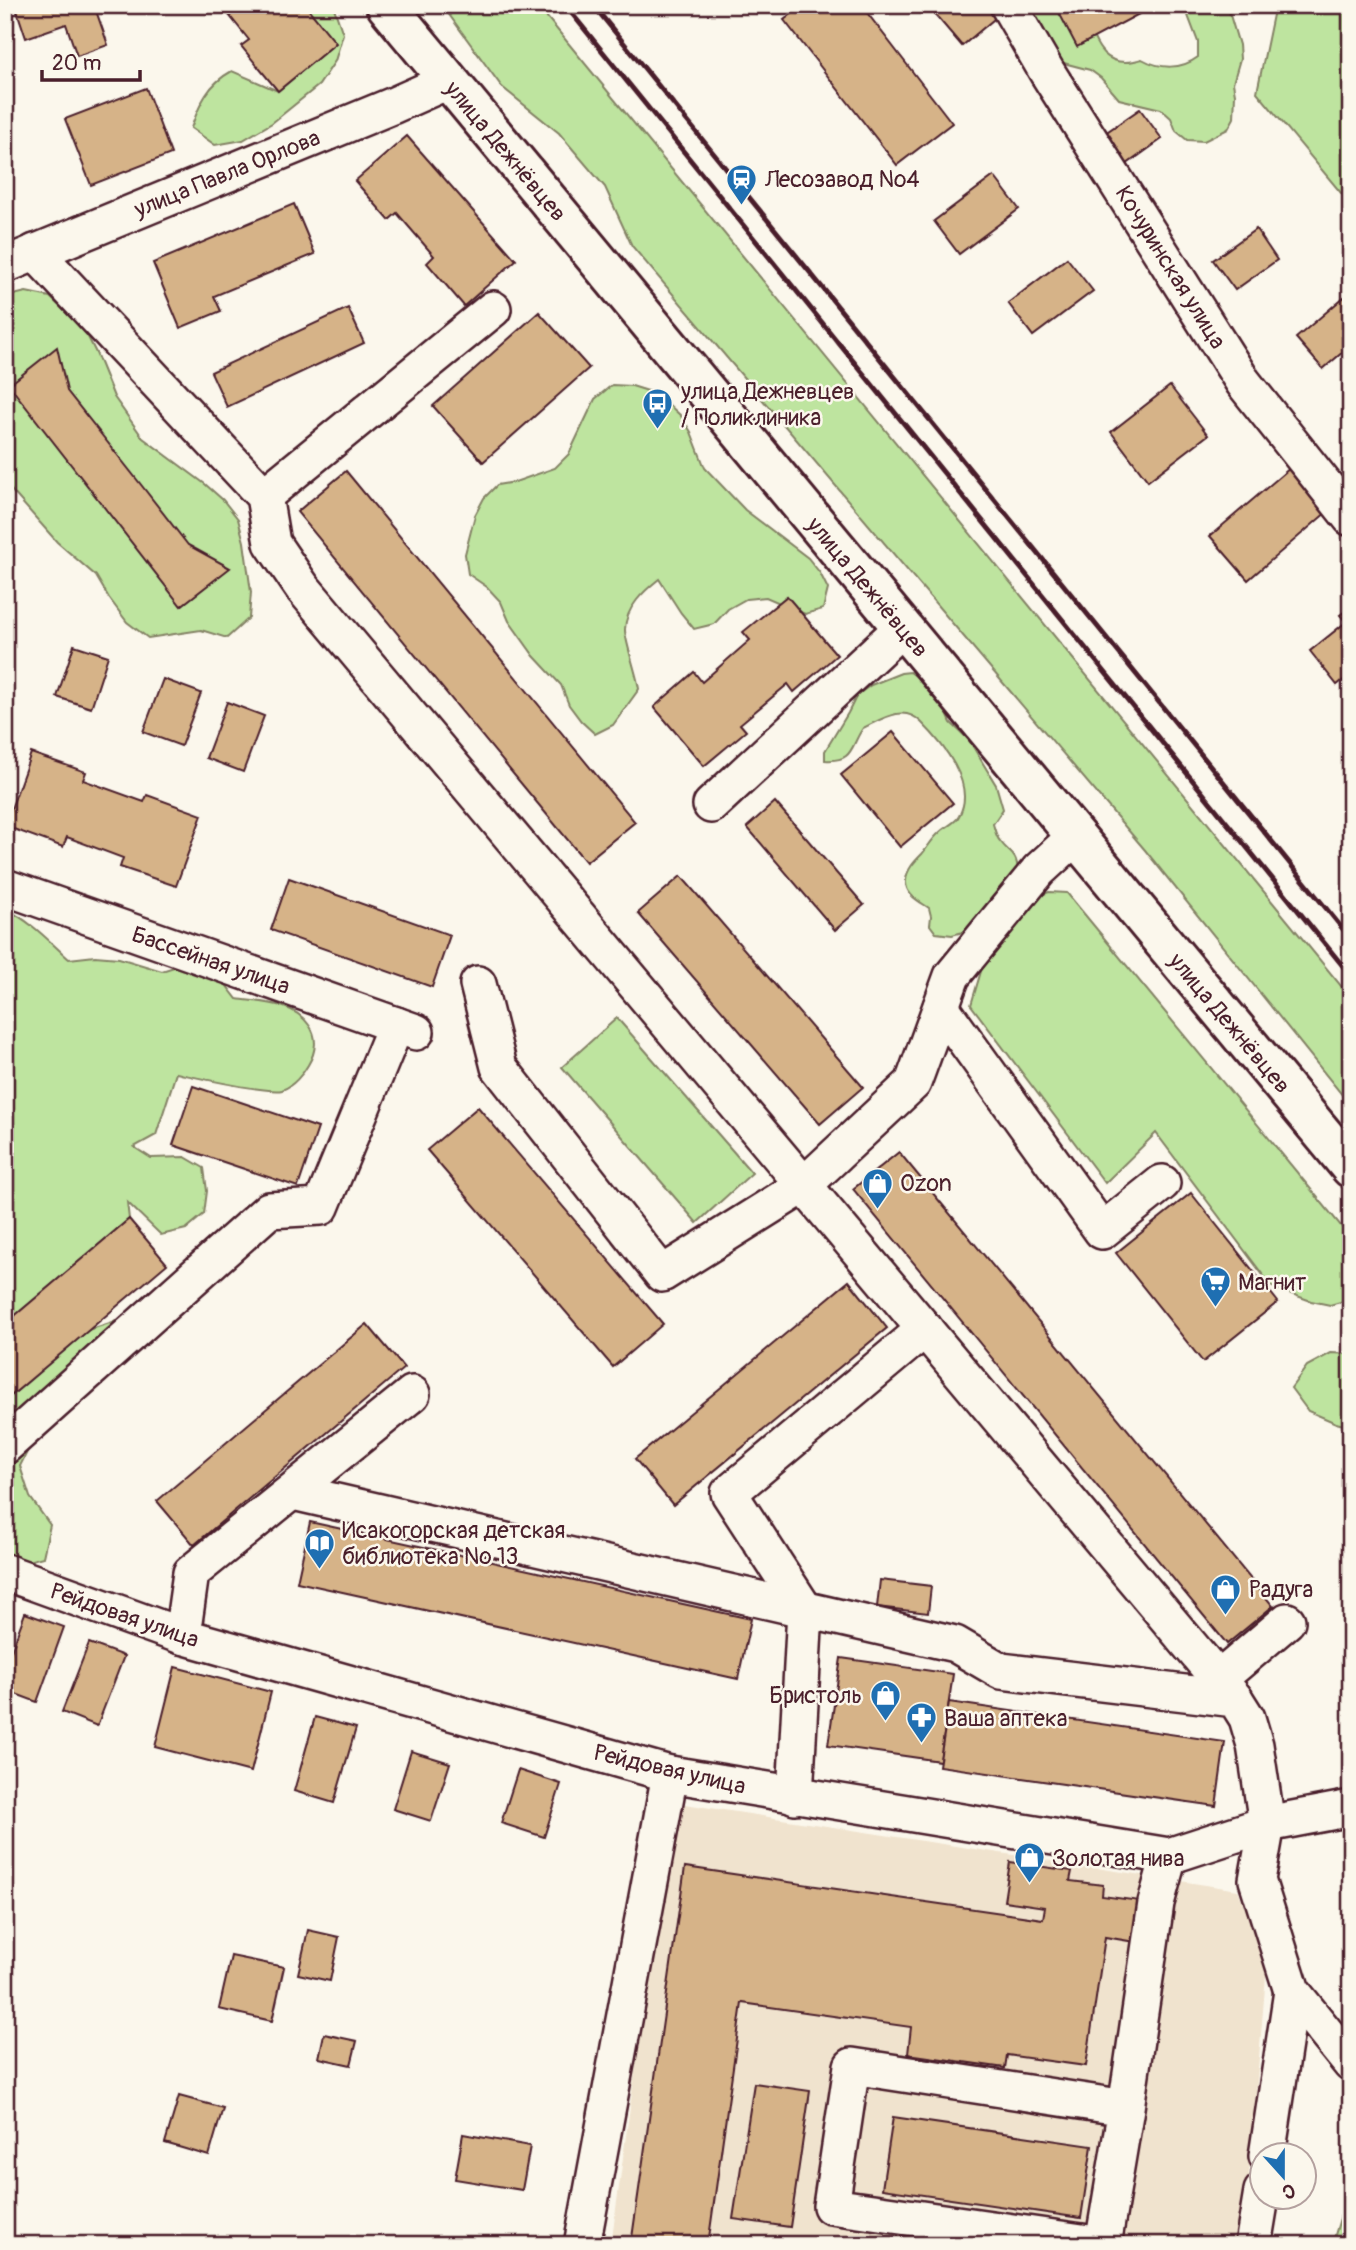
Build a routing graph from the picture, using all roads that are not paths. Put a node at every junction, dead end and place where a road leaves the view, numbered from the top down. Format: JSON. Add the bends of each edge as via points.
{"nodes":[{"id":1,"x":386,"y":5,"type":"edge"},
{"id":2,"x":1007,"y":5,"type":"edge"},
{"id":3,"x":448,"y":81,"type":"junction"},
{"id":4,"x":20,"y":258,"type":"edge"},
{"id":5,"x":493,"y":309,"type":"dead end"},
{"id":6,"x":264,"y":496,"type":"junction"},
{"id":7,"x":1351,"y":517,"type":"edge"},
{"id":8,"x":902,"y":628,"type":"junction"},
{"id":9,"x":711,"y":805,"type":"dead end"},
{"id":10,"x":1076,"y":837,"type":"junction"},
{"id":11,"x":5,"y":887,"type":"edge"},
{"id":12,"x":478,"y":984,"type":"dead end"},
{"id":13,"x":941,"y":1007,"type":"junction"},
{"id":14,"x":1351,"y":1168,"type":"edge"},
{"id":15,"x":1161,"y":1183,"type":"dead end"},
{"id":16,"x":804,"y":1185,"type":"junction"},
{"id":17,"x":925,"y":1329,"type":"junction"},
{"id":18,"x":412,"y":1394,"type":"dead end"},
{"id":19,"x":5,"y":1446,"type":"edge"},
{"id":20,"x":293,"y":1492,"type":"junction"},
{"id":21,"x":5,"y":1572,"type":"edge"},
{"id":22,"x":805,"y":1610,"type":"junction"},
{"id":23,"x":1287,"y":1621,"type":"dead end"},
{"id":24,"x":181,"y":1636,"type":"junction"},
{"id":25,"x":1227,"y":1689,"type":"junction"},
{"id":26,"x":670,"y":1774,"type":"junction"},
{"id":27,"x":795,"y":1796,"type":"junction"},
{"id":28,"x":1351,"y":1808,"type":"edge"},
{"id":29,"x":1267,"y":1824,"type":"junction"},
{"id":30,"x":1168,"y":1856,"type":"junction"},
{"id":31,"x":1292,"y":1991,"type":"junction"},
{"id":32,"x":1351,"y":2064,"type":"edge"},
{"id":33,"x":1126,"y":2108,"type":"junction"},
{"id":34,"x":1269,"y":2142,"type":"edge"},
{"id":35,"x":1258,"y":2212,"type":"edge"},
{"id":36,"x":583,"y":2245,"type":"edge"},
{"id":37,"x":1253,"y":2245,"type":"edge"}],
"edges":[{"from":1,"to":3,"type":"main road","name":"улица Дежнёвцев"},
{"from":2,"to":7,"type":"street","name":"Кочуринская улица","via":[[1243,382]]},
{"from":3,"to":4,"type":"street","name":"улица Павла Орлова"},
{"from":3,"to":8,"type":"main road","name":"улица Дежнёвцев"},
{"from":4,"to":6,"type":"street"},
{"from":5,"to":6,"type":"street"},
{"from":6,"to":16,"type":"street","via":[[272,543],[302,587]]},
{"from":8,"to":9,"type":"street"},
{"from":8,"to":10,"type":"main road","name":"улица Дежнёвцев"},
{"from":10,"to":13,"type":"street","via":[[1039,870],[952,976]]},
{"from":10,"to":14,"type":"main road","name":"улица Дежнёвцев"},
{"from":11,"to":19,"type":"street","name":"Бассейная улица","via":[[406,1029],[321,1207],[269,1210]]},
{"from":12,"to":16,"type":"street","via":[[499,1067],[662,1274]]},
{"from":13,"to":15,"type":"street","via":[[1102,1231]]},
{"from":13,"to":16,"type":"street","via":[[913,1083]]},
{"from":16,"to":17,"type":"street"},
{"from":17,"to":22,"type":"street","via":[[729,1493]]},
{"from":17,"to":25,"type":"street"},
{"from":18,"to":20,"type":"street"},
{"from":20,"to":22,"type":"street"},
{"from":20,"to":24,"type":"street","via":[[191,1573]]},
{"from":21,"to":24,"type":"street","name":"Рейдовая улица"},
{"from":22,"to":25,"type":"street","via":[[955,1644],[1001,1671]]},
{"from":22,"to":27,"type":"street"},
{"from":23,"to":25,"type":"street"},
{"from":24,"to":26,"type":"street","name":"Рейдовая улица"},
{"from":25,"to":29,"type":"street","via":[[1247,1718],[1255,1745]]},
{"from":26,"to":27,"type":"street","name":"Рейдовая улица"},
{"from":26,"to":36,"type":"street"},
{"from":27,"to":30,"type":"street","name":"Рейдовая улица"},
{"from":28,"to":29,"type":"street","name":"Рейдовая улица"},
{"from":29,"to":30,"type":"street","name":"Рейдовая улица"},
{"from":29,"to":31,"type":"street","via":[[1257,1880]]},
{"from":30,"to":33,"type":"street","via":[[1156,1903]]},
{"from":31,"to":32,"type":"street"},
{"from":31,"to":34,"type":"street"},
{"from":33,"to":33,"type":"street","via":[[1103,2245],[831,2206],[852,2066]]},
{"from":35,"to":37,"type":"street"}]}
